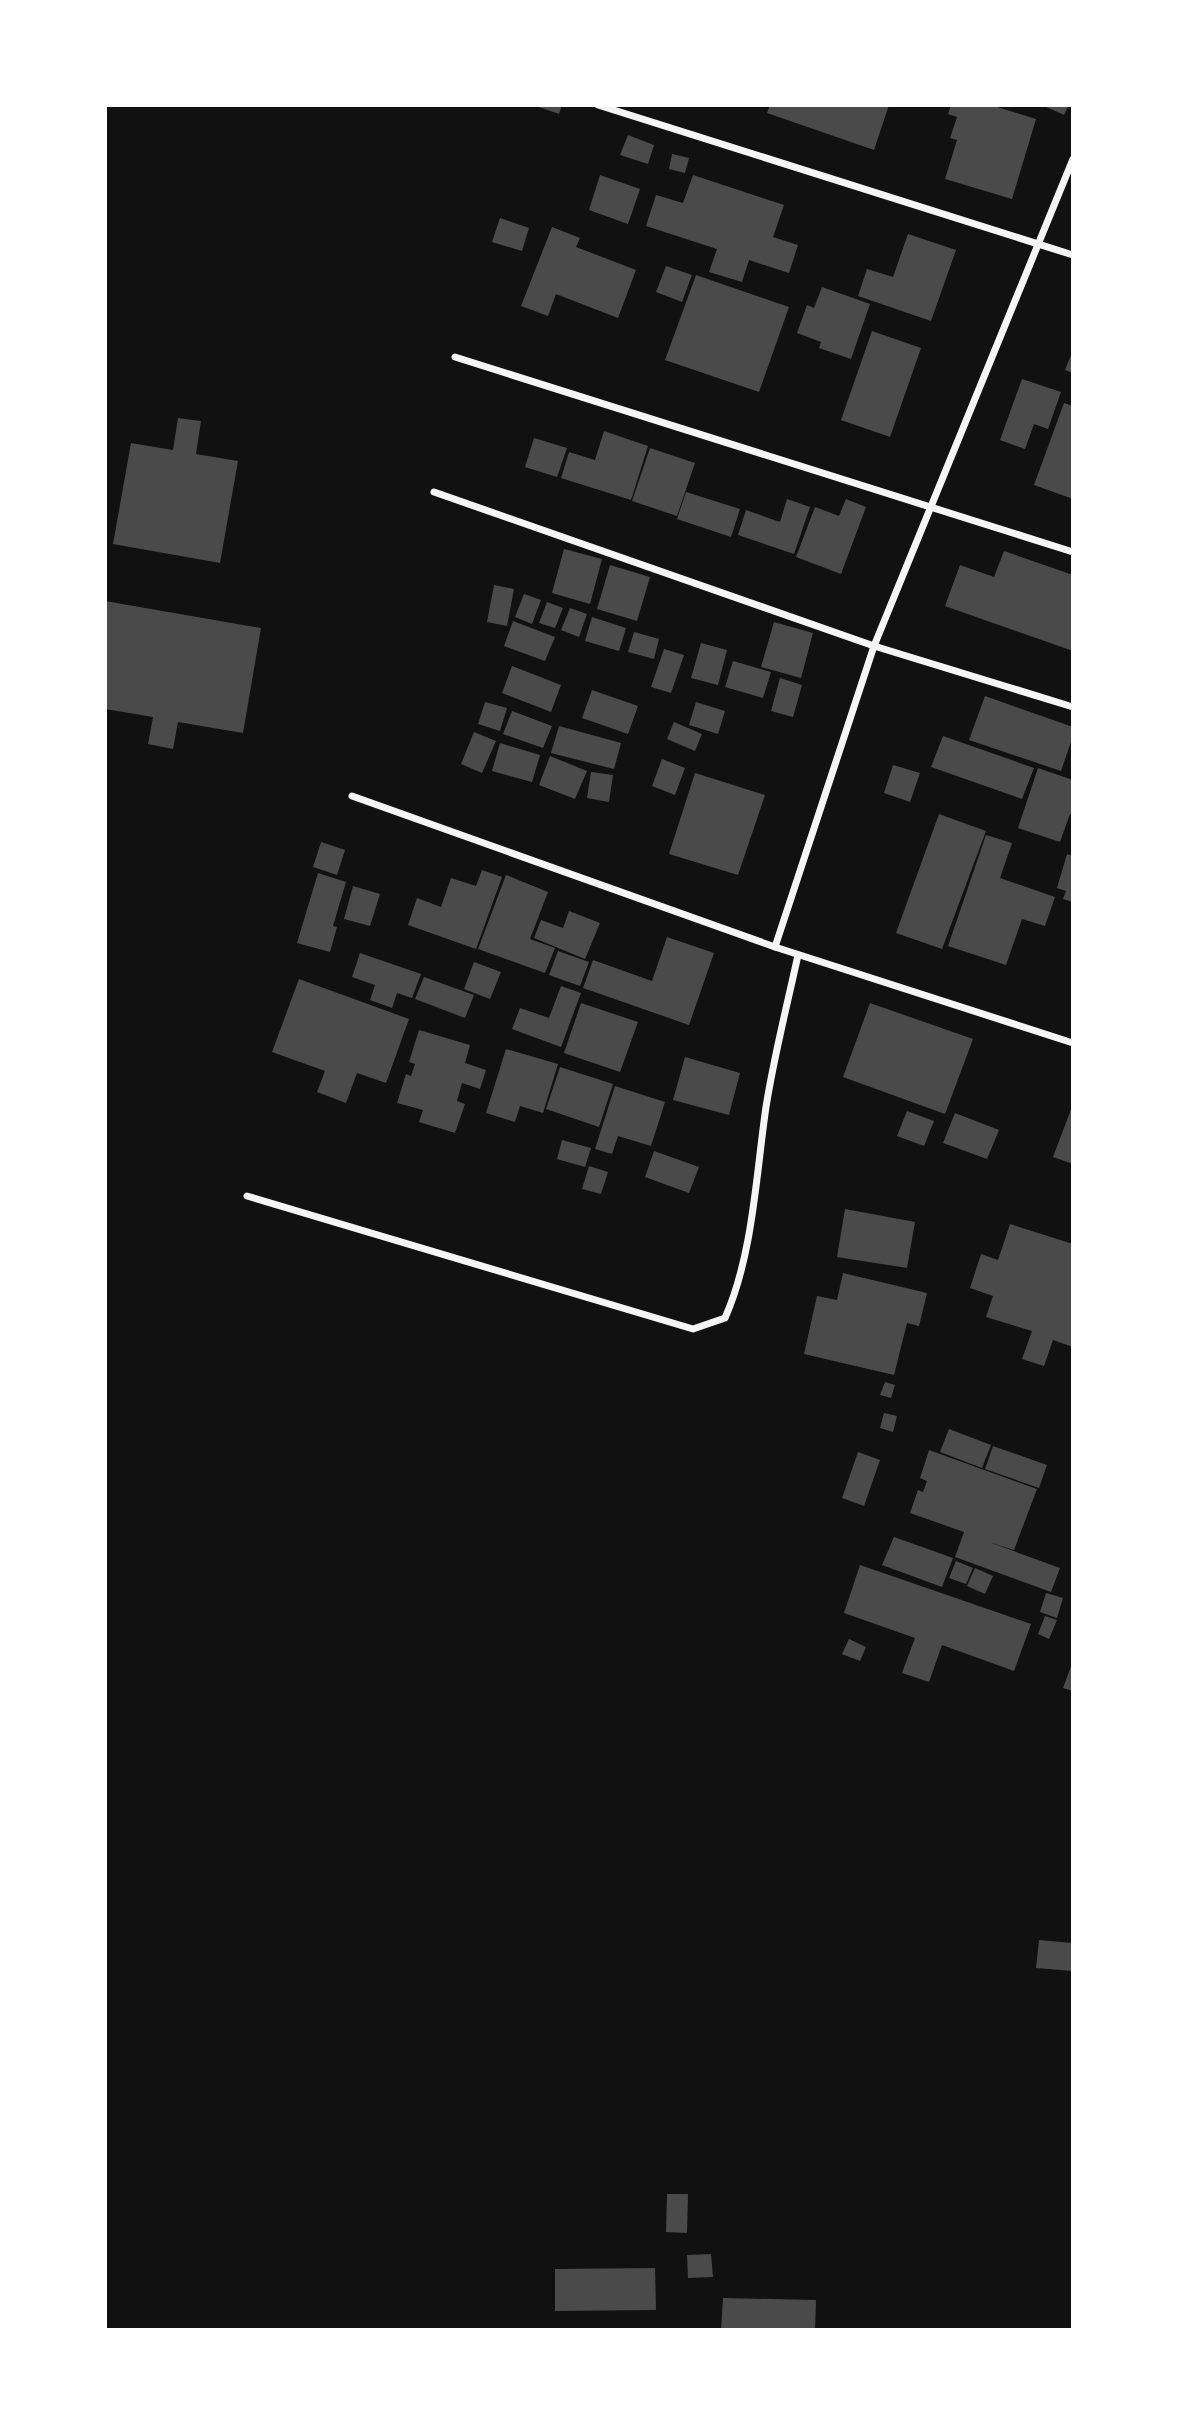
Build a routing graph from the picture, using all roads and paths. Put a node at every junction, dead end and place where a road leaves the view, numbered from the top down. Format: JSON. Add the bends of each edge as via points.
{"nodes":[{"id":1,"x":598,"y":105,"type":"edge"},
{"id":2,"x":1073,"y":159,"type":"edge"},
{"id":3,"x":1040,"y":244,"type":"junction"},
{"id":4,"x":1073,"y":255,"type":"edge"},
{"id":5,"x":455,"y":357,"type":"dead end"},
{"id":6,"x":434,"y":492,"type":"dead end"},
{"id":7,"x":930,"y":506,"type":"junction"},
{"id":8,"x":1073,"y":552,"type":"edge"},
{"id":9,"x":874,"y":646,"type":"junction"},
{"id":10,"x":1073,"y":706,"type":"edge"},
{"id":11,"x":352,"y":796,"type":"dead end"},
{"id":12,"x":775,"y":947,"type":"junction"},
{"id":13,"x":798,"y":955,"type":"junction"},
{"id":14,"x":1073,"y":1043,"type":"edge"},
{"id":15,"x":247,"y":1196,"type":"dead end"}],
"edges":[{"from":1,"to":3,"type":"street"},
{"from":2,"to":3,"type":"street"},
{"from":3,"to":4,"type":"street"},
{"from":3,"to":7,"type":"street"},
{"from":5,"to":7,"type":"street"},
{"from":6,"to":9,"type":"street"},
{"from":7,"to":8,"type":"street"},
{"from":7,"to":9,"type":"street"},
{"from":9,"to":10,"type":"street"},
{"from":9,"to":12,"type":"street"},
{"from":11,"to":12,"type":"street"},
{"from":12,"to":13,"type":"street"},
{"from":13,"to":14,"type":"street"},
{"from":13,"to":15,"type":"street","via":[[772,1072],[759,1176],[736,1294],[725,1318],[693,1329]]}]}
